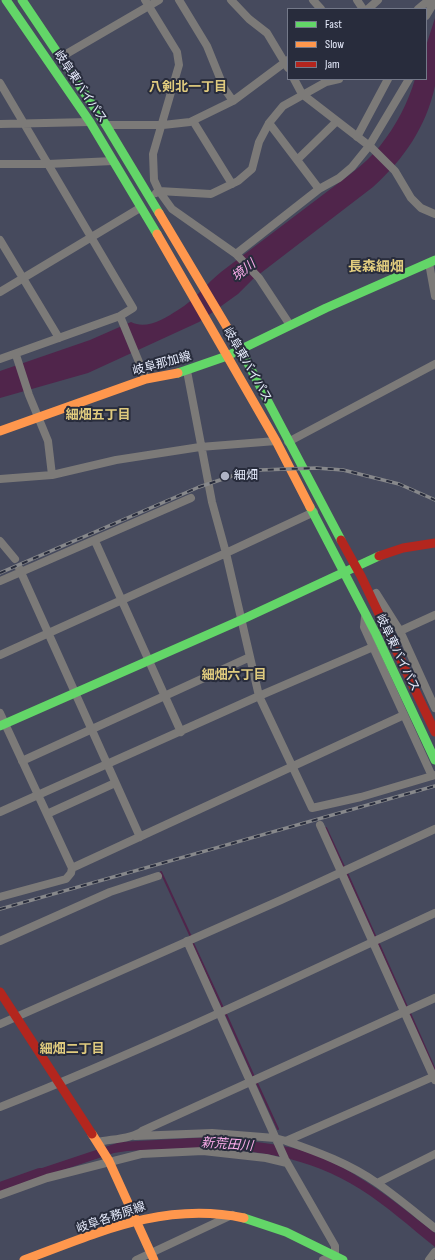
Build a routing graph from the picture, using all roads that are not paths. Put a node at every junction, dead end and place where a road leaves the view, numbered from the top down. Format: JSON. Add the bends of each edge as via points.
{"nodes":[{"id":1,"x":6,"y":0,"type":"edge"},
{"id":2,"x":22,"y":0,"type":"edge"},
{"id":3,"x":159,"y":0,"type":"edge"},
{"id":4,"x":179,"y":0,"type":"edge"},
{"id":5,"x":231,"y":0,"type":"edge"},
{"id":6,"x":313,"y":0,"type":"edge"},
{"id":7,"x":356,"y":0,"type":"edge"},
{"id":8,"x":378,"y":0,"type":"edge"},
{"id":9,"x":429,"y":0,"type":"edge"},
{"id":10,"x":435,"y":1,"type":"edge"},
{"id":11,"x":146,"y":3,"type":"edge"},
{"id":12,"x":319,"y":8,"type":"edge"},
{"id":13,"x":362,"y":8,"type":"edge"},
{"id":14,"x":369,"y":8,"type":"edge"},
{"id":15,"x":419,"y":8,"type":"edge"},
{"id":16,"x":427,"y":14,"type":"edge"},
{"id":17,"x":61,"y":56,"type":"junction"},
{"id":18,"x":287,"y":64,"type":"edge"},
{"id":19,"x":295,"y":80,"type":"edge"},
{"id":20,"x":335,"y":80,"type":"edge"},
{"id":21,"x":387,"y":80,"type":"edge"},
{"id":22,"x":408,"y":80,"type":"edge"},
{"id":23,"x":0,"y":83,"type":"edge"},
{"id":24,"x":302,"y":94,"type":"junction"},
{"id":25,"x":233,"y":101,"type":"junction"},
{"id":26,"x":193,"y":121,"type":"junction"},
{"id":27,"x":337,"y":121,"type":"junction"},
{"id":28,"x":90,"y":122,"type":"junction"},
{"id":29,"x":269,"y":123,"type":"junction"},
{"id":30,"x":0,"y":124,"type":"edge"},
{"id":31,"x":24,"y":124,"type":"junction"},
{"id":32,"x":106,"y":125,"type":"junction"},
{"id":33,"x":163,"y":125,"type":"junction"},
{"id":34,"x":357,"y":137,"type":"junction"},
{"id":35,"x":371,"y":147,"type":"junction"},
{"id":36,"x":298,"y":159,"type":"junction"},
{"id":37,"x":113,"y":161,"type":"junction"},
{"id":38,"x":0,"y":164,"type":"edge"},
{"id":39,"x":48,"y":164,"type":"junction"},
{"id":40,"x":232,"y":184,"type":"junction"},
{"id":41,"x":319,"y":189,"type":"junction"},
{"id":42,"x":159,"y":191,"type":"junction"},
{"id":43,"x":150,"y":197,"type":"junction"},
{"id":44,"x":140,"y":208,"type":"junction"},
{"id":45,"x":435,"y":214,"type":"edge"},
{"id":46,"x":92,"y":237,"type":"junction"},
{"id":47,"x":0,"y":240,"type":"edge"},
{"id":48,"x":237,"y":254,"type":"junction"},
{"id":49,"x":432,"y":261,"type":"edge"},
{"id":50,"x":22,"y":279,"type":"junction"},
{"id":51,"x":0,"y":292,"type":"edge"},
{"id":52,"x":435,"y":296,"type":"edge"},
{"id":53,"x":120,"y":316,"type":"junction"},
{"id":54,"x":290,"y":325,"type":"junction"},
{"id":55,"x":59,"y":338,"type":"junction"},
{"id":56,"x":241,"y":350,"type":"junction"},
{"id":57,"x":16,"y":355,"type":"junction"},
{"id":58,"x":227,"y":356,"type":"junction"},
{"id":59,"x":0,"y":359,"type":"edge"},
{"id":60,"x":435,"y":364,"type":"edge"},
{"id":61,"x":187,"y":371,"type":"junction"},
{"id":62,"x":146,"y":379,"type":"junction"},
{"id":63,"x":38,"y":418,"type":"junction"},
{"id":64,"x":0,"y":431,"type":"edge"},
{"id":65,"x":276,"y":441,"type":"junction"},
{"id":66,"x":288,"y":442,"type":"junction"},
{"id":67,"x":200,"y":447,"type":"junction"},
{"id":68,"x":52,"y":475,"type":"junction"},
{"id":69,"x":0,"y":479,"type":"edge"},
{"id":70,"x":191,"y":498,"type":"dead end"},
{"id":71,"x":314,"y":512,"type":"junction"},
{"id":72,"x":0,"y":541,"type":"edge"},
{"id":73,"x":95,"y":541,"type":"junction"},
{"id":74,"x":435,"y":543,"type":"edge"},
{"id":75,"x":226,"y":553,"type":"junction"},
{"id":76,"x":15,"y":559,"type":"dead end"},
{"id":77,"x":354,"y":566,"type":"junction"},
{"id":78,"x":20,"y":570,"type":"junction"},
{"id":79,"x":343,"y":572,"type":"junction"},
{"id":80,"x":361,"y":576,"type":"junction"},
{"id":81,"x":0,"y":581,"type":"edge"},
{"id":82,"x":122,"y":600,"type":"junction"},
{"id":83,"x":365,"y":613,"type":"junction"},
{"id":84,"x":435,"y":615,"type":"edge"},
{"id":85,"x":240,"y":620,"type":"junction"},
{"id":86,"x":400,"y":631,"type":"junction"},
{"id":87,"x":48,"y":633,"type":"junction"},
{"id":88,"x":373,"y":647,"type":"junction"},
{"id":89,"x":0,"y":655,"type":"edge"},
{"id":90,"x":250,"y":657,"type":"junction"},
{"id":91,"x":147,"y":660,"type":"junction"},
{"id":92,"x":75,"y":693,"type":"junction"},
{"id":93,"x":259,"y":696,"type":"junction"},
{"id":94,"x":165,"y":697,"type":"junction"},
{"id":95,"x":434,"y":704,"type":"edge"},
{"id":96,"x":0,"y":714,"type":"edge"},
{"id":97,"x":404,"y":714,"type":"junction"},
{"id":98,"x":2,"y":725,"type":"edge"},
{"id":99,"x":91,"y":729,"type":"junction"},
{"id":100,"x":181,"y":732,"type":"junction"},
{"id":101,"x":435,"y":732,"type":"edge"},
{"id":102,"x":435,"y":760,"type":"edge"},
{"id":103,"x":22,"y":761,"type":"junction"},
{"id":104,"x":107,"y":764,"type":"junction"},
{"id":105,"x":292,"y":766,"type":"junction"},
{"id":106,"x":434,"y":776,"type":"edge"},
{"id":107,"x":115,"y":783,"type":"junction"},
{"id":108,"x":38,"y":795,"type":"junction"},
{"id":109,"x":0,"y":812,"type":"edge"},
{"id":110,"x":47,"y":814,"type":"junction"},
{"id":111,"x":320,"y":825,"type":"dead end"},
{"id":112,"x":435,"y":829,"type":"edge"},
{"id":113,"x":140,"y":837,"type":"junction"},
{"id":114,"x":72,"y":868,"type":"junction"},
{"id":115,"x":341,"y":872,"type":"junction"},
{"id":116,"x":158,"y":876,"type":"dead end"},
{"id":117,"x":0,"y":897,"type":"edge"},
{"id":118,"x":435,"y":912,"type":"edge"},
{"id":119,"x":0,"y":941,"type":"edge"},
{"id":120,"x":187,"y":941,"type":"junction"},
{"id":121,"x":372,"y":942,"type":"junction"},
{"id":122,"x":0,"y":992,"type":"edge"},
{"id":123,"x":435,"y":998,"type":"edge"},
{"id":124,"x":219,"y":1012,"type":"junction"},
{"id":125,"x":404,"y":1012,"type":"junction"},
{"id":126,"x":16,"y":1017,"type":"junction"},
{"id":127,"x":0,"y":1024,"type":"edge"},
{"id":128,"x":434,"y":1077,"type":"edge"},
{"id":129,"x":252,"y":1082,"type":"junction"},
{"id":130,"x":60,"y":1084,"type":"junction"},
{"id":131,"x":0,"y":1107,"type":"edge"},
{"id":132,"x":135,"y":1136,"type":"junction"},
{"id":133,"x":280,"y":1141,"type":"junction"},
{"id":134,"x":98,"y":1143,"type":"junction"},
{"id":135,"x":435,"y":1154,"type":"edge"},
{"id":136,"x":108,"y":1160,"type":"junction"},
{"id":137,"x":286,"y":1161,"type":"junction"},
{"id":138,"x":377,"y":1183,"type":"junction"},
{"id":139,"x":0,"y":1195,"type":"edge"},
{"id":140,"x":232,"y":1215,"type":"junction"},
{"id":141,"x":136,"y":1220,"type":"junction"},
{"id":142,"x":435,"y":1228,"type":"edge"},
{"id":143,"x":435,"y":1252,"type":"edge"},
{"id":144,"x":152,"y":1256,"type":"edge"},
{"id":145,"x":339,"y":1257,"type":"edge"},
{"id":146,"x":24,"y":1260,"type":"edge"},
{"id":147,"x":136,"y":1260,"type":"edge"},
{"id":148,"x":323,"y":1260,"type":"edge"},
{"id":149,"x":429,"y":1260,"type":"edge"}],
"edges":[{"from":1,"to":28,"type":"main road","name":"岐阜東バイパス"},
{"from":2,"to":17,"type":"main road","name":"岐阜東バイパス"},
{"from":3,"to":11,"type":"street"},
{"from":4,"to":25,"type":"street","via":[[207,46],[224,88]]},
{"from":5,"to":18,"type":"street","via":[[267,33]]},
{"from":6,"to":12,"type":"street"},
{"from":7,"to":13,"type":"street"},
{"from":8,"to":14,"type":"street"},
{"from":9,"to":15,"type":"street"},
{"from":10,"to":16,"type":"street"},
{"from":11,"to":17,"type":"street"},
{"from":11,"to":33,"type":"street","via":[[177,52],[179,65]]},
{"from":17,"to":32,"type":"main road","name":"岐阜東バイパス"},
{"from":18,"to":25,"type":"street"},
{"from":19,"to":24,"type":"street"},
{"from":20,"to":24,"type":"street"},
{"from":21,"to":34,"type":"street"},
{"from":22,"to":35,"type":"street"},
{"from":23,"to":31,"type":"street"},
{"from":24,"to":27,"type":"street"},
{"from":24,"to":29,"type":"street","via":[[282,106]]},
{"from":25,"to":26,"type":"street"},
{"from":26,"to":33,"type":"street"},
{"from":26,"to":40,"type":"street"},
{"from":27,"to":34,"type":"street"},
{"from":27,"to":36,"type":"street"},
{"from":28,"to":31,"type":"street"},
{"from":28,"to":37,"type":"main road","name":"岐阜東バイパス"},
{"from":29,"to":36,"type":"street"},
{"from":29,"to":40,"type":"street","via":[[259,142],[252,169]]},
{"from":30,"to":31,"type":"street"},
{"from":31,"to":39,"type":"street"},
{"from":32,"to":33,"type":"street"},
{"from":32,"to":43,"type":"main road","name":"岐阜東バイパス"},
{"from":33,"to":42,"type":"street","via":[[153,154],[154,180]]},
{"from":34,"to":35,"type":"street"},
{"from":35,"to":41,"type":"street","via":[[339,178]]},
{"from":35,"to":45,"type":"street","via":[[395,171],[411,198],[421,208]]},
{"from":36,"to":41,"type":"street"},
{"from":37,"to":39,"type":"street"},
{"from":37,"to":44,"type":"main road","name":"岐阜東バイパス"},
{"from":38,"to":39,"type":"street"},
{"from":39,"to":46,"type":"street"},
{"from":40,"to":42,"type":"street","via":[[211,194]]},
{"from":41,"to":48,"type":"street"},
{"from":42,"to":43,"type":"street"},
{"from":42,"to":48,"type":"street","via":[[172,209]]},
{"from":43,"to":56,"type":"main road","name":"岐阜東バイパス"},
{"from":44,"to":46,"type":"street"},
{"from":44,"to":58,"type":"main road","name":"岐阜東バイパス"},
{"from":46,"to":50,"type":"street"},
{"from":46,"to":53,"type":"street","via":[[133,308]]},
{"from":47,"to":50,"type":"street"},
{"from":48,"to":54,"type":"street","via":[[259,278]]},
{"from":49,"to":52,"type":"street"},
{"from":49,"to":54,"type":"main road","name":"岐阜那加線"},
{"from":50,"to":51,"type":"street"},
{"from":50,"to":55,"type":"street"},
{"from":53,"to":55,"type":"street"},
{"from":53,"to":62,"type":"street"},
{"from":54,"to":56,"type":"main road","name":"岐阜那加線"},
{"from":55,"to":57,"type":"street"},
{"from":56,"to":58,"type":"main road","name":"岐阜那加線"},
{"from":56,"to":66,"type":"main road","name":"岐阜東バイパス"},
{"from":57,"to":59,"type":"street"},
{"from":57,"to":63,"type":"street"},
{"from":58,"to":61,"type":"main road","name":"岐阜那加線"},
{"from":58,"to":65,"type":"main road","name":"岐阜東バイパス"},
{"from":60,"to":66,"type":"street"},
{"from":61,"to":62,"type":"main road","name":"岐阜那加線"},
{"from":61,"to":67,"type":"street"},
{"from":62,"to":63,"type":"main road","name":"岐阜那加線"},
{"from":63,"to":64,"type":"main road","name":"岐阜那加線"},
{"from":63,"to":68,"type":"street","via":[[48,441]]},
{"from":65,"to":67,"type":"street"},
{"from":65,"to":71,"type":"main road","name":"岐阜東バイパス"},
{"from":66,"to":77,"type":"main road","name":"岐阜東バイパス"},
{"from":67,"to":68,"type":"street","via":[[116,460]]},
{"from":67,"to":75,"type":"street"},
{"from":68,"to":69,"type":"street"},
{"from":70,"to":73,"type":"street"},
{"from":71,"to":75,"type":"street"},
{"from":71,"to":79,"type":"main road","name":"岐阜東バイパス"},
{"from":72,"to":76,"type":"street"},
{"from":73,"to":78,"type":"street"},
{"from":73,"to":82,"type":"street"},
{"from":74,"to":77,"type":"main road","via":[[403,548]]},
{"from":75,"to":82,"type":"street"},
{"from":75,"to":85,"type":"street"},
{"from":77,"to":79,"type":"main road"},
{"from":77,"to":80,"type":"main road","name":"岐阜東バイパス"},
{"from":78,"to":81,"type":"street"},
{"from":78,"to":87,"type":"street"},
{"from":79,"to":83,"type":"main road","name":"岐阜東バイパス"},
{"from":79,"to":85,"type":"main road"},
{"from":80,"to":86,"type":"street","via":[[372,588]]},
{"from":80,"to":101,"type":"main road","name":"岐阜東バイパス"},
{"from":82,"to":87,"type":"street"},
{"from":82,"to":91,"type":"street"},
{"from":83,"to":88,"type":"street","via":[[364,627]]},
{"from":83,"to":102,"type":"main road","name":"岐阜東バイパス"},
{"from":84,"to":86,"type":"street"},
{"from":85,"to":90,"type":"street"},
{"from":85,"to":91,"type":"main road"},
{"from":86,"to":95,"type":"street"},
{"from":87,"to":89,"type":"street"},
{"from":87,"to":92,"type":"street"},
{"from":88,"to":93,"type":"street"},
{"from":88,"to":97,"type":"street"},
{"from":90,"to":93,"type":"street"},
{"from":90,"to":94,"type":"street"},
{"from":91,"to":92,"type":"main road"},
{"from":91,"to":94,"type":"street"},
{"from":92,"to":98,"type":"main road"},
{"from":92,"to":99,"type":"street"},
{"from":93,"to":100,"type":"street"},
{"from":93,"to":105,"type":"street"},
{"from":94,"to":99,"type":"street"},
{"from":94,"to":100,"type":"street"},
{"from":96,"to":98,"type":"street"},
{"from":97,"to":105,"type":"street"},
{"from":97,"to":106,"type":"street"},
{"from":98,"to":103,"type":"street"},
{"from":99,"to":103,"type":"street"},
{"from":99,"to":104,"type":"street"},
{"from":100,"to":104,"type":"street"},
{"from":103,"to":108,"type":"street"},
{"from":104,"to":107,"type":"street"},
{"from":104,"to":108,"type":"street"},
{"from":105,"to":106,"type":"street","via":[[312,808],[362,797]]},
{"from":105,"to":113,"type":"street"},
{"from":107,"to":110,"type":"street"},
{"from":107,"to":113,"type":"street"},
{"from":108,"to":109,"type":"street"},
{"from":108,"to":110,"type":"street"},
{"from":110,"to":114,"type":"street"},
{"from":111,"to":115,"type":"street"},
{"from":112,"to":115,"type":"street"},
{"from":113,"to":114,"type":"street"},
{"from":114,"to":117,"type":"street","via":[[66,879]]},
{"from":115,"to":120,"type":"street"},
{"from":115,"to":121,"type":"street"},
{"from":116,"to":119,"type":"street","via":[[110,892]]},
{"from":118,"to":121,"type":"street"},
{"from":120,"to":124,"type":"street"},
{"from":120,"to":126,"type":"street"},
{"from":121,"to":124,"type":"street"},
{"from":121,"to":125,"type":"street"},
{"from":122,"to":126,"type":"main road"},
{"from":123,"to":125,"type":"street"},
{"from":124,"to":129,"type":"street"},
{"from":124,"to":130,"type":"street"},
{"from":125,"to":128,"type":"street"},
{"from":125,"to":129,"type":"street"},
{"from":126,"to":127,"type":"street"},
{"from":126,"to":130,"type":"main road"},
{"from":128,"to":133,"type":"street"},
{"from":129,"to":132,"type":"street"},
{"from":129,"to":133,"type":"street"},
{"from":130,"to":131,"type":"street"},
{"from":130,"to":134,"type":"main road"},
{"from":132,"to":133,"type":"street","via":[[212,1133]]},
{"from":132,"to":134,"type":"street"},
{"from":133,"to":137,"type":"street"},
{"from":133,"to":138,"type":"street","via":[[345,1165]]},
{"from":134,"to":136,"type":"main road"},
{"from":135,"to":138,"type":"street"},
{"from":136,"to":137,"type":"street","via":[[141,1154],[203,1151]]},
{"from":136,"to":139,"type":"street"},
{"from":136,"to":141,"type":"main road"},
{"from":137,"to":145,"type":"street"},
{"from":138,"to":142,"type":"street"},
{"from":140,"to":141,"type":"main road","name":"岐阜各務原線","via":[[185,1211]]},
{"from":140,"to":144,"type":"street"},
{"from":140,"to":145,"type":"main road","name":"岐阜各務原線","via":[[258,1221]]},
{"from":141,"to":144,"type":"main road"},
{"from":141,"to":146,"type":"main road","name":"岐阜各務原線"},
{"from":143,"to":149,"type":"street"},
{"from":144,"to":147,"type":"street"},
{"from":145,"to":148,"type":"street"}]}
